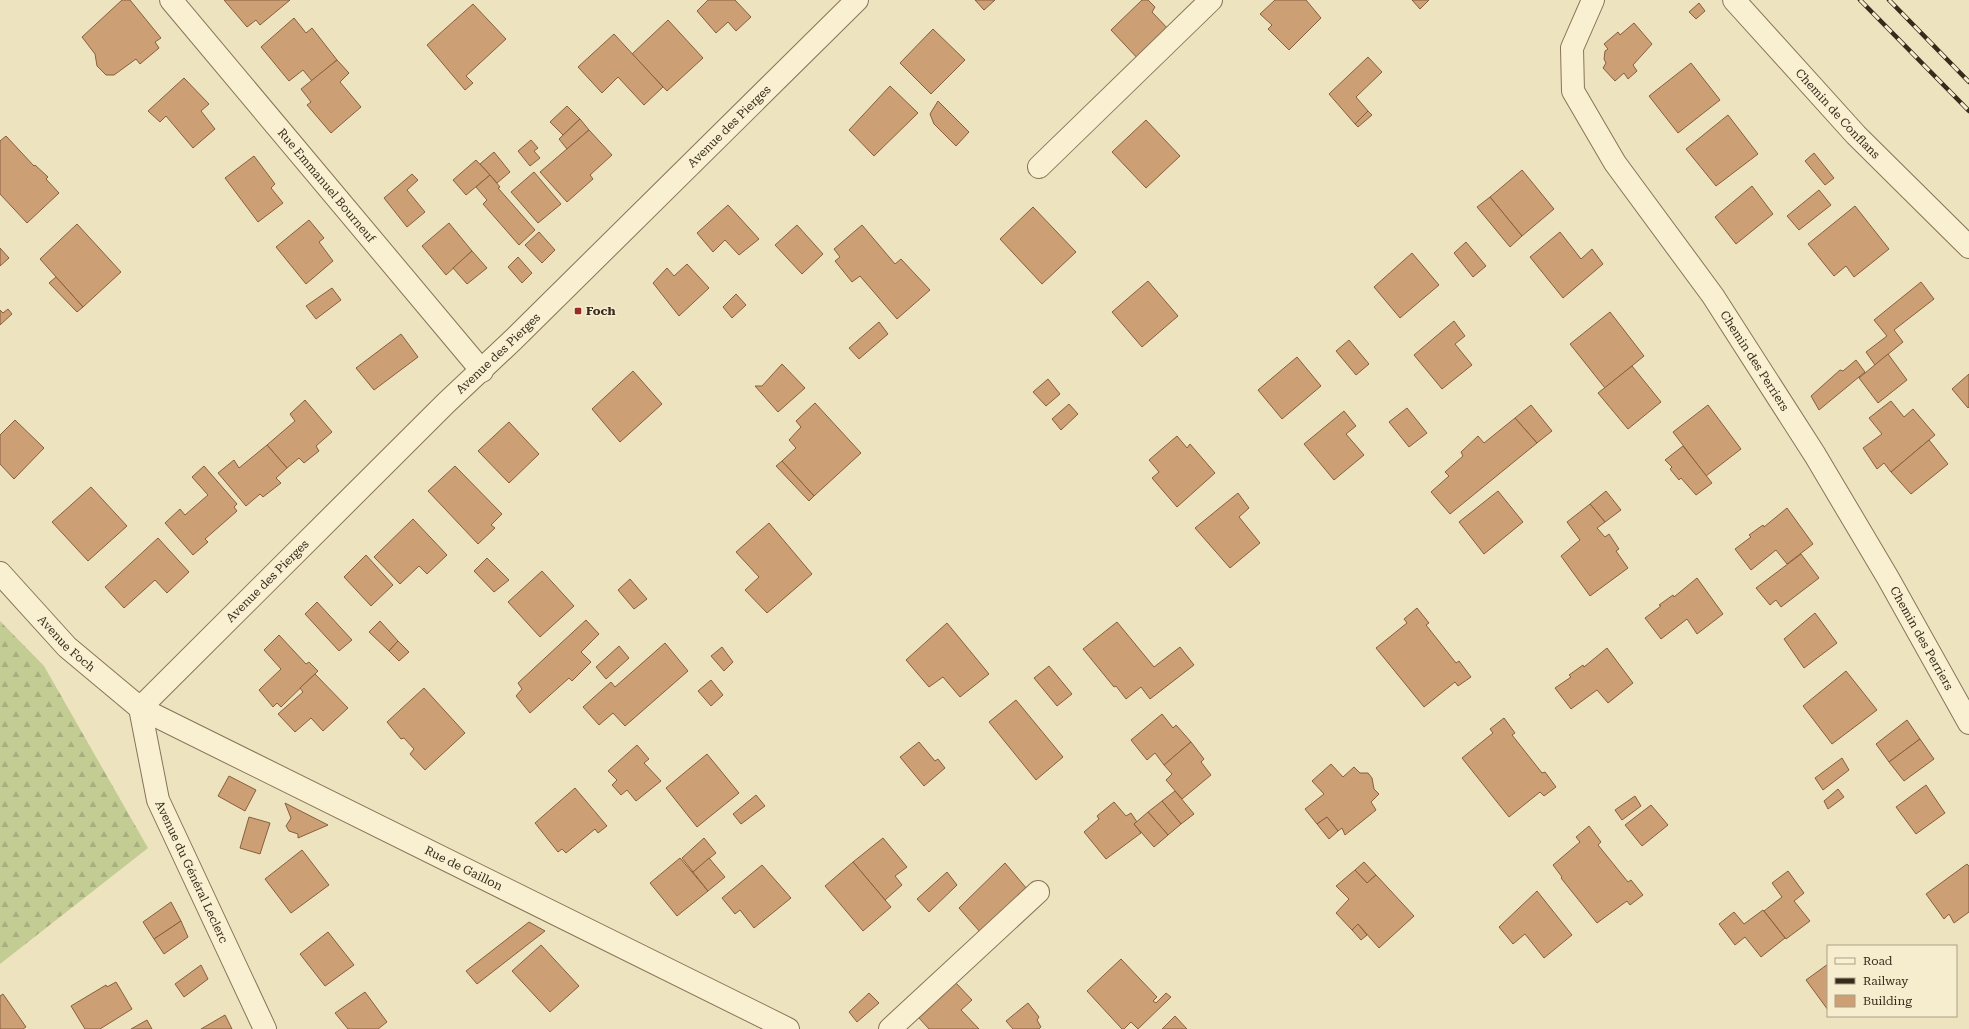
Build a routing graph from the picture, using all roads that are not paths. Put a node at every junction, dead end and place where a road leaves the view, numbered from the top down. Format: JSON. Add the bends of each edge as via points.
{"nodes":[{"id":1,"x":171,"y":0,"type":"edge"},
{"id":2,"x":857,"y":0,"type":"edge"},
{"id":3,"x":1211,"y":0,"type":"edge"},
{"id":4,"x":1593,"y":0,"type":"edge"},
{"id":5,"x":1734,"y":0,"type":"edge"},
{"id":6,"x":1039,"y":167,"type":"dead end"},
{"id":7,"x":1945,"y":224,"type":"junction"},
{"id":8,"x":1969,"y":230,"type":"edge"},
{"id":9,"x":1969,"y":247,"type":"edge"},
{"id":10,"x":482,"y":370,"type":"junction"},
{"id":11,"x":0,"y":573,"type":"edge"},
{"id":12,"x":140,"y":708,"type":"junction"},
{"id":13,"x":1969,"y":723,"type":"edge"},
{"id":14,"x":1038,"y":892,"type":"dead end"},
{"id":15,"x":265,"y":1029,"type":"edge"},
{"id":16,"x":788,"y":1029,"type":"edge"},
{"id":17,"x":890,"y":1029,"type":"edge"}],
"edges":[{"from":1,"to":10,"type":"street","name":"Rue Emmanuel Bourneuf"},
{"from":2,"to":10,"type":"street","name":"Avenue des Pierges"},
{"from":3,"to":6,"type":"street"},
{"from":4,"to":13,"type":"street","name":"Chemin des Perriers","via":[[1572,48],[1573,91],[1615,163],[1713,296],[1815,455],[1888,578]]},
{"from":5,"to":7,"type":"street","name":"Chemin de Conflans","via":[[1856,135]]},
{"from":7,"to":8,"type":"street"},
{"from":7,"to":9,"type":"street","name":"Chemin de Conflans"},
{"from":10,"to":12,"type":"street","name":"Avenue des Pierges"},
{"from":11,"to":12,"type":"street","name":"Avenue Foch","via":[[67,646]]},
{"from":12,"to":15,"type":"street","name":"Avenue du Général Leclerc","via":[[158,800]]},
{"from":12,"to":16,"type":"street","name":"Rue de Gaillon"},
{"from":14,"to":17,"type":"street"}]}
